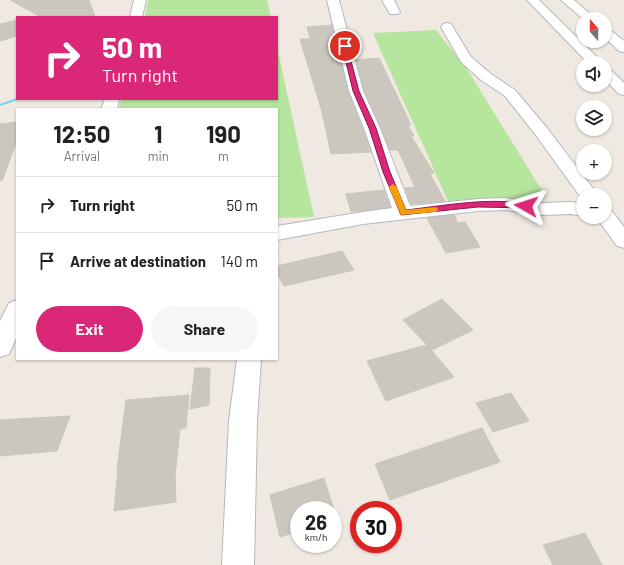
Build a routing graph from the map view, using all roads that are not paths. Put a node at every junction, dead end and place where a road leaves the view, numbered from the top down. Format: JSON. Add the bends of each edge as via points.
{"nodes":[{"id":1,"x":140,"y":0,"type":"edge"},
{"id":2,"x":333,"y":0,"type":"edge"},
{"id":3,"x":388,"y":0,"type":"edge"},
{"id":4,"x":533,"y":0,"type":"edge"},
{"id":5,"x":567,"y":0,"type":"edge"},
{"id":6,"x":394,"y":12,"type":"dead end"},
{"id":7,"x":582,"y":12,"type":"edge"},
{"id":8,"x":136,"y":16,"type":"edge"},
{"id":9,"x":447,"y":27,"type":"dead end"},
{"id":10,"x":612,"y":38,"type":"edge"},
{"id":11,"x":624,"y":48,"type":"edge"},
{"id":12,"x":589,"y":56,"type":"edge"},
{"id":13,"x":612,"y":79,"type":"edge"},
{"id":14,"x":624,"y":91,"type":"edge"},
{"id":15,"x":584,"y":188,"type":"edge"},
{"id":16,"x":576,"y":209,"type":"edge"},
{"id":17,"x":404,"y":213,"type":"junction"},
{"id":18,"x":612,"y":216,"type":"edge"},
{"id":19,"x":624,"y":217,"type":"edge"},
{"id":20,"x":612,"y":224,"type":"edge"},
{"id":21,"x":278,"y":233,"type":"edge"},
{"id":22,"x":624,"y":241,"type":"edge"},
{"id":23,"x":16,"y":311,"type":"edge"},
{"id":24,"x":0,"y":347,"type":"edge"},
{"id":25,"x":249,"y":360,"type":"edge"},
{"id":26,"x":238,"y":565,"type":"edge"}],
"edges":[{"from":1,"to":8,"type":"street"},
{"from":2,"to":17,"type":"street","via":[[356,91]]},
{"from":3,"to":6,"type":"street"},
{"from":4,"to":12,"type":"street"},
{"from":5,"to":7,"type":"street"},
{"from":9,"to":15,"type":"street","via":[[466,59],[486,77],[510,93]]},
{"from":10,"to":11,"type":"street"},
{"from":13,"to":14,"type":"street"},
{"from":16,"to":17,"type":"street","via":[[543,209],[505,204]]},
{"from":17,"to":21,"type":"street"},
{"from":18,"to":19,"type":"street"},
{"from":20,"to":22,"type":"street"},
{"from":23,"to":24,"type":"street"},
{"from":25,"to":26,"type":"street","via":[[243,421]]}]}
